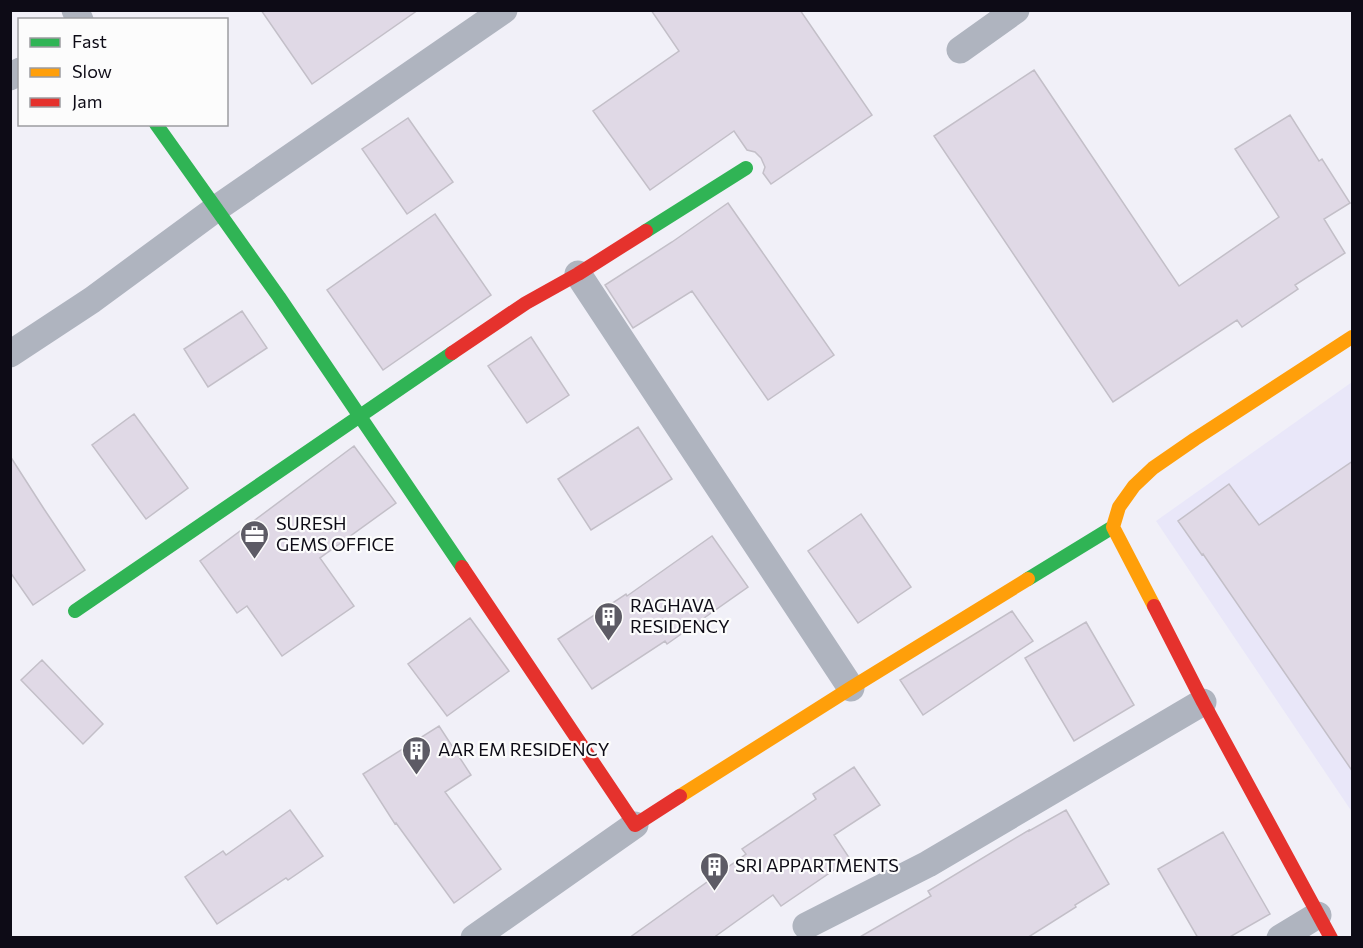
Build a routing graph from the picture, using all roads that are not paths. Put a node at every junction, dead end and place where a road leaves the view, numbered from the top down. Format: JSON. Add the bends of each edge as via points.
{"nodes":[{"id":1,"x":504,"y":10,"type":"edge"},
{"id":2,"x":1016,"y":10,"type":"edge"},
{"id":3,"x":960,"y":50,"type":"dead end"},
{"id":4,"x":157,"y":126,"type":"edge"},
{"id":5,"x":746,"y":168,"type":"dead end"},
{"id":6,"x":217,"y":208,"type":"junction"},
{"id":7,"x":578,"y":273,"type":"junction"},
{"id":8,"x":1353,"y":337,"type":"edge"},
{"id":9,"x":10,"y":354,"type":"edge"},
{"id":10,"x":360,"y":417,"type":"junction"},
{"id":11,"x":1113,"y":527,"type":"junction"},
{"id":12,"x":75,"y":611,"type":"dead end"},
{"id":13,"x":851,"y":688,"type":"junction"},
{"id":14,"x":1203,"y":702,"type":"junction"},
{"id":15,"x":635,"y":825,"type":"junction"},
{"id":16,"x":806,"y":926,"type":"dead end"},
{"id":17,"x":1325,"y":926,"type":"edge"},
{"id":18,"x":485,"y":934,"type":"edge"},
{"id":19,"x":1280,"y":938,"type":"edge"}],
"edges":[{"from":1,"to":6,"type":"street"},
{"from":2,"to":3,"type":"street"},
{"from":4,"to":6,"type":"street"},
{"from":5,"to":7,"type":"street"},
{"from":6,"to":9,"type":"street","via":[[92,300]]},
{"from":6,"to":10,"type":"street"},
{"from":7,"to":10,"type":"street","via":[[526,303]]},
{"from":7,"to":13,"type":"street"},
{"from":8,"to":11,"type":"street","via":[[1153,468],[1119,507]]},
{"from":10,"to":12,"type":"street"},
{"from":10,"to":15,"type":"street"},
{"from":11,"to":13,"type":"street"},
{"from":11,"to":14,"type":"street"},
{"from":13,"to":15,"type":"street"},
{"from":14,"to":16,"type":"street","via":[[928,864]]},
{"from":14,"to":17,"type":"street"},
{"from":15,"to":18,"type":"street"},
{"from":17,"to":19,"type":"street"}]}
